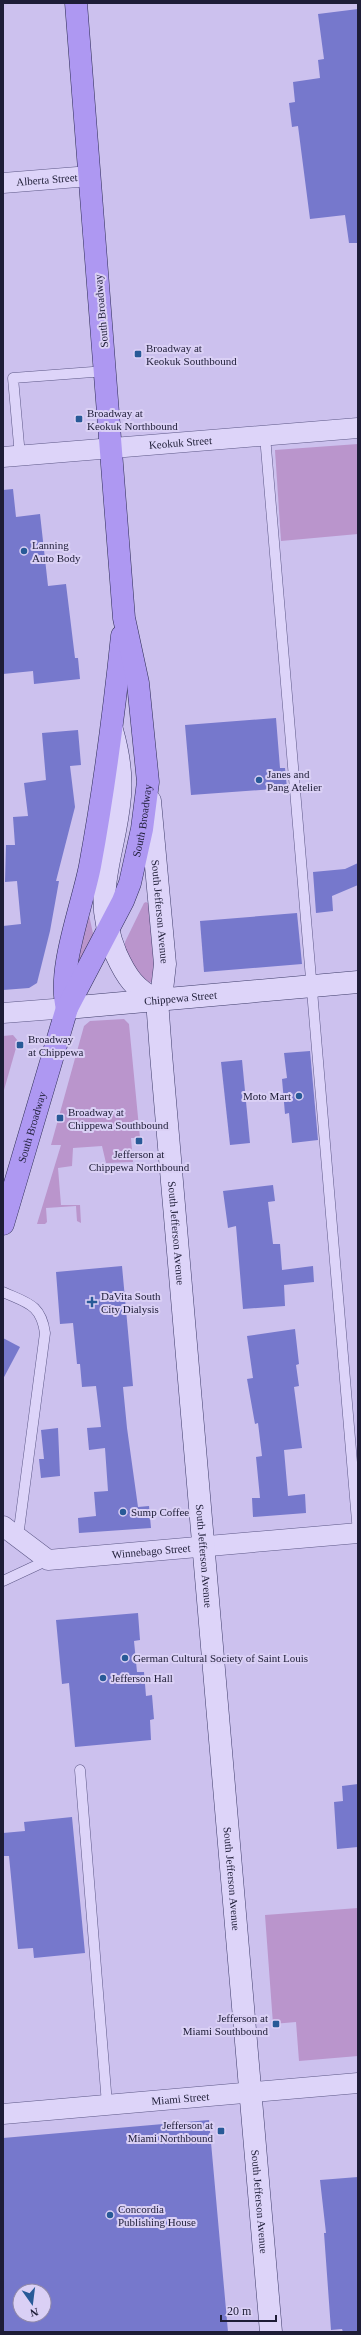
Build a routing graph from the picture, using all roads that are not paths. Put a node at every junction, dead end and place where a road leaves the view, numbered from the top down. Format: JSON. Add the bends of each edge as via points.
{"nodes":[{"id":1,"x":76,"y":3,"type":"edge"},
{"id":2,"x":90,"y":176,"type":"junction"},
{"id":3,"x":3,"y":183,"type":"edge"},
{"id":4,"x":106,"y":371,"type":"junction"},
{"id":5,"x":358,"y":428,"type":"edge"},
{"id":6,"x":265,"y":436,"type":"junction"},
{"id":7,"x":112,"y":447,"type":"junction"},
{"id":8,"x":12,"y":456,"type":"edge"},
{"id":9,"x":124,"y":618,"type":"junction"},
{"id":10,"x":112,"y":730,"type":"junction"},
{"id":11,"x":148,"y":782,"type":"junction"},
{"id":12,"x":108,"y":931,"type":"junction"},
{"id":13,"x":358,"y":982,"type":"edge"},
{"id":14,"x":311,"y":986,"type":"junction"},
{"id":15,"x":157,"y":1000,"type":"junction"},
{"id":16,"x":67,"y":1008,"type":"junction"},
{"id":17,"x":3,"y":1013,"type":"edge"},
{"id":18,"x":3,"y":1224,"type":"edge"},
{"id":19,"x":3,"y":1292,"type":"edge"},
{"id":20,"x":10,"y":1531,"type":"edge"},
{"id":21,"x":358,"y":1533,"type":"edge"},
{"id":22,"x":204,"y":1546,"type":"junction"},
{"id":23,"x":48,"y":1560,"type":"junction"},
{"id":24,"x":3,"y":1581,"type":"edge"},
{"id":25,"x":80,"y":1770,"type":"dead end"},
{"id":26,"x":358,"y":2083,"type":"edge"},
{"id":27,"x":251,"y":2091,"type":"junction"},
{"id":28,"x":107,"y":2104,"type":"junction"},
{"id":29,"x":3,"y":2114,"type":"edge"},
{"id":30,"x":271,"y":2332,"type":"edge"}],
"edges":[{"from":1,"to":2,"type":"main road","name":"South Broadway"},
{"from":2,"to":3,"type":"street","name":"Alberta Street"},
{"from":2,"to":4,"type":"main road","name":"South Broadway"},
{"from":4,"to":7,"type":"main road","name":"South Broadway"},
{"from":4,"to":8,"type":"lane","via":[[14,378]]},
{"from":5,"to":6,"type":"street","name":"Keokuk Street"},
{"from":6,"to":7,"type":"street","name":"Keokuk Street"},
{"from":6,"to":14,"type":"lane"},
{"from":7,"to":8,"type":"street","name":"Keokuk Street"},
{"from":7,"to":9,"type":"main road","name":"South Broadway"},
{"from":9,"to":10,"type":"main road","name":"South Broadway"},
{"from":9,"to":11,"type":"main road","name":"South Broadway","via":[[136,676]]},
{"from":10,"to":12,"type":"main road","via":[[121,772],[120,796],[103,890],[104,916]]},
{"from":10,"to":16,"type":"main road","name":"South Broadway","via":[[90,865],[64,975]]},
{"from":11,"to":12,"type":"main road","name":"South Broadway","via":[[142,829],[130,883]]},
{"from":11,"to":15,"type":"main road","name":"South Jefferson Avenue","via":[[165,964],[162,990]]},
{"from":12,"to":15,"type":"main road","via":[[130,982]]},
{"from":12,"to":16,"type":"main road","name":"South Broadway"},
{"from":13,"to":14,"type":"main road","name":"Chippewa Street"},
{"from":14,"to":15,"type":"main road","name":"Chippewa Street"},
{"from":14,"to":21,"type":"lane"},
{"from":15,"to":16,"type":"main road","name":"Chippewa Street"},
{"from":15,"to":22,"type":"main road","name":"South Jefferson Avenue"},
{"from":16,"to":17,"type":"street","name":"Chippewa Street"},
{"from":16,"to":18,"type":"main road","name":"South Broadway"},
{"from":19,"to":20,"type":"lane","via":[[32,1305],[43,1321],[45,1333]]},
{"from":20,"to":23,"type":"street"},
{"from":21,"to":22,"type":"street","name":"Winnebago Street"},
{"from":22,"to":23,"type":"street","name":"Winnebago Street"},
{"from":22,"to":27,"type":"main road","name":"South Jefferson Avenue"},
{"from":23,"to":24,"type":"lane"},
{"from":25,"to":28,"type":"lane"},
{"from":26,"to":27,"type":"street","name":"Miami Street"},
{"from":27,"to":28,"type":"street","name":"Miami Street"},
{"from":27,"to":30,"type":"main road","name":"South Jefferson Avenue"},
{"from":28,"to":29,"type":"street","name":"Miami Street"}]}
